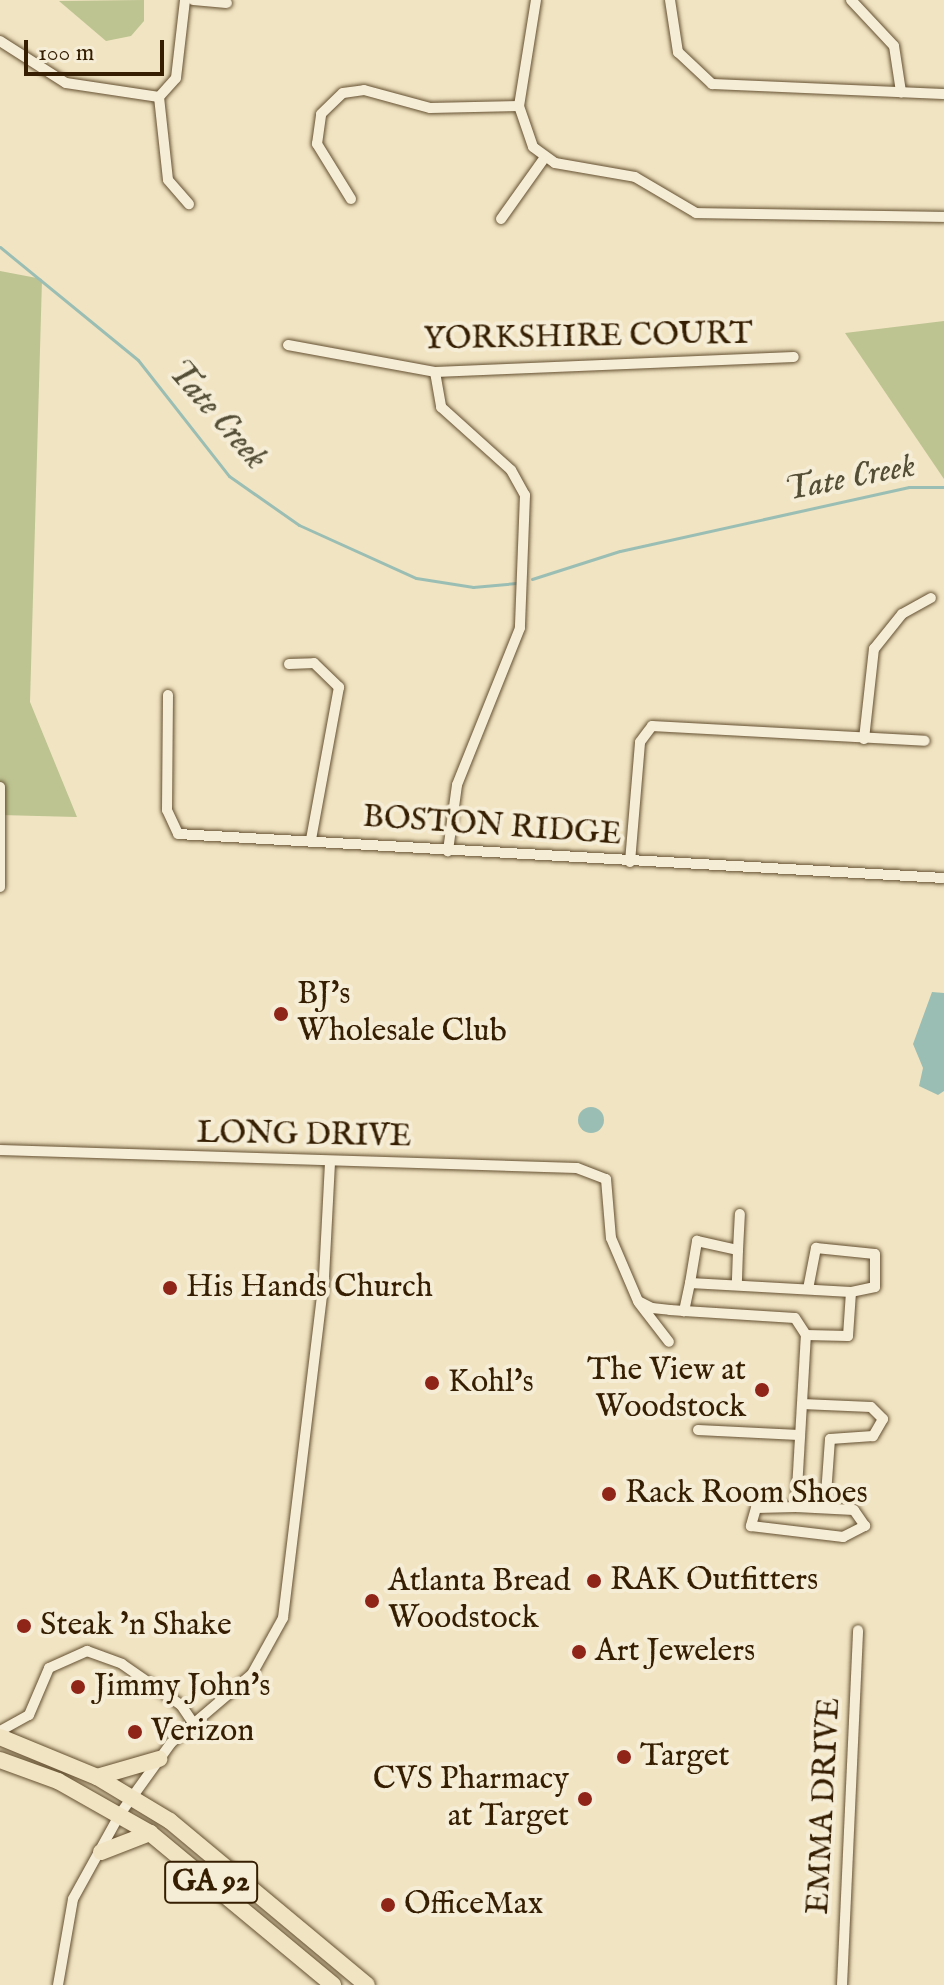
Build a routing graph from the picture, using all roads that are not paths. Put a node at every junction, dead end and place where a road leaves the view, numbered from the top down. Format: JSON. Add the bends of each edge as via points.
{"nodes":[{"id":1,"x":185,"y":0,"type":"edge"},
{"id":2,"x":193,"y":0,"type":"edge"},
{"id":3,"x":536,"y":0,"type":"edge"},
{"id":4,"x":670,"y":0,"type":"edge"},
{"id":5,"x":851,"y":0,"type":"edge"},
{"id":6,"x":227,"y":3,"type":"dead end"},
{"id":7,"x":0,"y":41,"type":"edge"},
{"id":8,"x":901,"y":92,"type":"junction"},
{"id":9,"x":944,"y":94,"type":"edge"},
{"id":10,"x":159,"y":97,"type":"junction"},
{"id":11,"x":519,"y":106,"type":"junction"},
{"id":12,"x":545,"y":157,"type":"junction"},
{"id":13,"x":351,"y":199,"type":"dead end"},
{"id":14,"x":189,"y":204,"type":"dead end"},
{"id":15,"x":944,"y":217,"type":"edge"},
{"id":16,"x":501,"y":219,"type":"dead end"},
{"id":17,"x":288,"y":345,"type":"dead end"},
{"id":18,"x":794,"y":357,"type":"dead end"},
{"id":19,"x":435,"y":372,"type":"junction"},
{"id":20,"x":931,"y":598,"type":"dead end"},
{"id":21,"x":289,"y":664,"type":"dead end"},
{"id":22,"x":168,"y":695,"type":"dead end"},
{"id":23,"x":864,"y":739,"type":"junction"},
{"id":24,"x":925,"y":741,"type":"dead end"},
{"id":25,"x":0,"y":787,"type":"edge"},
{"id":26,"x":311,"y":840,"type":"junction"},
{"id":27,"x":448,"y":851,"type":"junction"},
{"id":28,"x":630,"y":862,"type":"junction"},
{"id":29,"x":944,"y":878,"type":"edge"},
{"id":30,"x":0,"y":887,"type":"edge"},
{"id":31,"x":0,"y":1150,"type":"edge"},
{"id":32,"x":330,"y":1163,"type":"junction"},
{"id":33,"x":740,"y":1214,"type":"dead end"},
{"id":34,"x":738,"y":1250,"type":"junction"},
{"id":35,"x":690,"y":1283,"type":"junction"},
{"id":36,"x":737,"y":1285,"type":"junction"},
{"id":37,"x":808,"y":1289,"type":"junction"},
{"id":38,"x":851,"y":1292,"type":"junction"},
{"id":39,"x":638,"y":1301,"type":"junction"},
{"id":40,"x":684,"y":1311,"type":"junction"},
{"id":41,"x":806,"y":1335,"type":"junction"},
{"id":42,"x":669,"y":1342,"type":"dead end"},
{"id":43,"x":802,"y":1404,"type":"junction"},
{"id":44,"x":698,"y":1430,"type":"dead end"},
{"id":45,"x":799,"y":1435,"type":"junction"},
{"id":46,"x":796,"y":1507,"type":"junction"},
{"id":47,"x":825,"y":1508,"type":"junction"},
{"id":48,"x":858,"y":1630,"type":"dead end"},
{"id":49,"x":193,"y":1723,"type":"junction"},
{"id":50,"x":0,"y":1734,"type":"edge"},
{"id":51,"x":159,"y":1759,"type":"junction"},
{"id":52,"x":0,"y":1760,"type":"edge"},
{"id":53,"x":97,"y":1777,"type":"junction"},
{"id":54,"x":136,"y":1798,"type":"junction"},
{"id":55,"x":120,"y":1814,"type":"junction"},
{"id":56,"x":150,"y":1833,"type":"junction"},
{"id":57,"x":101,"y":1852,"type":"junction"},
{"id":58,"x":58,"y":1985,"type":"edge"},
{"id":59,"x":333,"y":1985,"type":"edge"},
{"id":60,"x":367,"y":1985,"type":"edge"},
{"id":61,"x":842,"y":1985,"type":"edge"}],
"edges":[{"from":1,"to":10,"type":"street","via":[[176,78]]},
{"from":2,"to":6,"type":"street"},
{"from":3,"to":11,"type":"street"},
{"from":4,"to":8,"type":"street","via":[[678,52],[712,84]]},
{"from":5,"to":8,"type":"street","via":[[894,46]]},
{"from":7,"to":10,"type":"street","via":[[66,83]]},
{"from":8,"to":9,"type":"street"},
{"from":10,"to":14,"type":"street","via":[[168,180]]},
{"from":11,"to":12,"type":"street","via":[[526,135]]},
{"from":11,"to":13,"type":"street","via":[[430,108],[364,90],[343,93],[321,114],[317,144]]},
{"from":12,"to":15,"type":"street","via":[[565,168],[635,177],[696,213]]},
{"from":12,"to":16,"type":"street"},
{"from":17,"to":19,"type":"street","name":"YORKSHIRE COURT"},
{"from":18,"to":19,"type":"street","name":"YORKSHIRE COURT"},
{"from":19,"to":27,"type":"street","via":[[441,407],[511,470],[525,495],[520,628],[457,785]]},
{"from":20,"to":23,"type":"street","via":[[902,614],[874,649]]},
{"from":21,"to":26,"type":"street","via":[[314,663],[339,687]]},
{"from":22,"to":26,"type":"street","name":"BOSTON RIDGE","via":[[172,827],[178,834]]},
{"from":23,"to":24,"type":"street"},
{"from":23,"to":28,"type":"street","via":[[652,726],[640,742]]},
{"from":25,"to":30,"type":"street"},
{"from":26,"to":27,"type":"street","name":"BOSTON RIDGE"},
{"from":27,"to":28,"type":"street","name":"BOSTON RIDGE"},
{"from":28,"to":29,"type":"street","name":"BOSTON RIDGE"},
{"from":31,"to":32,"type":"street","name":"LONG DRIVE"},
{"from":32,"to":39,"type":"street","name":"LONG DRIVE","via":[[577,1168],[606,1179],[611,1238]]},
{"from":32,"to":49,"type":"street","via":[[323,1292],[283,1618],[252,1674]]},
{"from":33,"to":34,"type":"street"},
{"from":34,"to":35,"type":"street","via":[[697,1241]]},
{"from":34,"to":36,"type":"street"},
{"from":35,"to":36,"type":"street"},
{"from":35,"to":40,"type":"street"},
{"from":36,"to":37,"type":"street"},
{"from":37,"to":38,"type":"street"},
{"from":37,"to":38,"type":"street","via":[[816,1248],[875,1254],[873,1290]]},
{"from":38,"to":41,"type":"street","via":[[848,1336]]},
{"from":39,"to":40,"type":"street"},
{"from":39,"to":42,"type":"street"},
{"from":40,"to":41,"type":"street","via":[[795,1318]]},
{"from":41,"to":43,"type":"street"},
{"from":43,"to":45,"type":"street"},
{"from":43,"to":47,"type":"street","via":[[871,1407],[883,1419],[873,1436],[830,1439]]},
{"from":44,"to":45,"type":"street"},
{"from":45,"to":46,"type":"street"},
{"from":46,"to":47,"type":"street"},
{"from":46,"to":47,"type":"street","via":[[756,1508],[751,1526],[843,1537],[865,1526],[859,1512]]},
{"from":48,"to":61,"type":"street","name":"EMMA DRIVE"},
{"from":49,"to":50,"type":"street","via":[[181,1705],[122,1664],[87,1651],[59,1658],[24,1719]]},
{"from":49,"to":51,"type":"street"},
{"from":50,"to":53,"type":"main road","number":"GA 92"},
{"from":51,"to":53,"type":"main road"},
{"from":51,"to":54,"type":"street"},
{"from":52,"to":55,"type":"main road","number":"GA 92"},
{"from":53,"to":54,"type":"main road","number":"GA 92"},
{"from":54,"to":55,"type":"street"},
{"from":54,"to":60,"type":"main road","number":"GA 92","via":[[205,1846]]},
{"from":55,"to":56,"type":"main road","number":"GA 92"},
{"from":55,"to":57,"type":"street"},
{"from":56,"to":57,"type":"main road"},
{"from":56,"to":59,"type":"main road","number":"GA 92"},
{"from":57,"to":58,"type":"street","via":[[73,1899]]}]}
